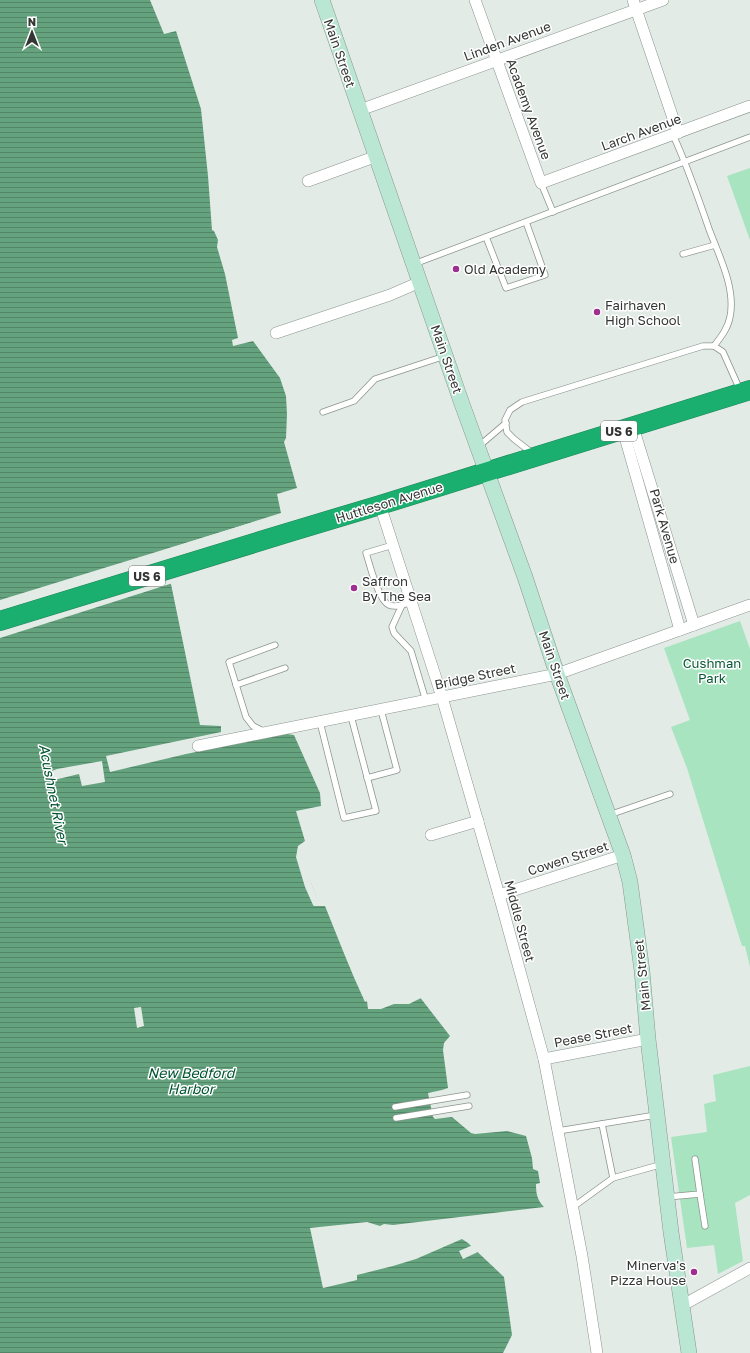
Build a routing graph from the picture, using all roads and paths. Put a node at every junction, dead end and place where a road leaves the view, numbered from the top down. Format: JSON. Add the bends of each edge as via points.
{"nodes":[{"id":1,"x":322,"y":0,"type":"edge"},
{"id":2,"x":475,"y":0,"type":"edge"},
{"id":3,"x":663,"y":0,"type":"edge"},
{"id":4,"x":634,"y":5,"type":"edge"},
{"id":5,"x":496,"y":60,"type":"junction"},
{"id":6,"x":750,"y":106,"type":"edge"},
{"id":7,"x":360,"y":110,"type":"junction"},
{"id":8,"x":675,"y":134,"type":"junction"},
{"id":9,"x":750,"y":137,"type":"edge"},
{"id":10,"x":377,"y":156,"type":"junction"},
{"id":11,"x":685,"y":162,"type":"junction"},
{"id":12,"x":308,"y":181,"type":"dead end"},
{"id":13,"x":541,"y":183,"type":"junction"},
{"id":14,"x":553,"y":212,"type":"junction"},
{"id":15,"x":526,"y":222,"type":"junction"},
{"id":16,"x":486,"y":237,"type":"junction"},
{"id":17,"x":715,"y":245,"type":"junction"},
{"id":18,"x":683,"y":254,"type":"dead end"},
{"id":19,"x":414,"y":264,"type":"junction"},
{"id":20,"x":420,"y":282,"type":"junction"},
{"id":21,"x":276,"y":333,"type":"dead end"},
{"id":22,"x":714,"y":346,"type":"junction"},
{"id":23,"x":446,"y":356,"type":"junction"},
{"id":24,"x":746,"y":391,"type":"edge"},
{"id":25,"x":323,"y":412,"type":"dead end"},
{"id":26,"x":506,"y":423,"type":"junction"},
{"id":27,"x":628,"y":428,"type":"junction"},
{"id":28,"x":478,"y":447,"type":"junction"},
{"id":29,"x":537,"y":456,"type":"junction"},
{"id":30,"x":487,"y":472,"type":"junction"},
{"id":31,"x":380,"y":505,"type":"junction"},
{"id":32,"x":393,"y":545,"type":"junction"},
{"id":33,"x":407,"y":603,"type":"junction"},
{"id":34,"x":750,"y":605,"type":"edge"},
{"id":35,"x":2,"y":621,"type":"edge"},
{"id":36,"x":694,"y":625,"type":"junction"},
{"id":37,"x":680,"y":630,"type":"junction"},
{"id":38,"x":275,"y":645,"type":"dead end"},
{"id":39,"x":285,"y":668,"type":"dead end"},
{"id":40,"x":557,"y":674,"type":"junction"},
{"id":41,"x":236,"y":684,"type":"junction"},
{"id":42,"x":442,"y":698,"type":"junction"},
{"id":43,"x":426,"y":701,"type":"junction"},
{"id":44,"x":381,"y":710,"type":"junction"},
{"id":45,"x":351,"y":716,"type":"junction"},
{"id":46,"x":320,"y":722,"type":"junction"},
{"id":47,"x":267,"y":733,"type":"junction"},
{"id":48,"x":198,"y":746,"type":"dead end"},
{"id":49,"x":367,"y":778,"type":"junction"},
{"id":50,"x":670,"y":794,"type":"dead end"},
{"id":51,"x":609,"y":816,"type":"junction"},
{"id":52,"x":478,"y":821,"type":"junction"},
{"id":53,"x":431,"y":835,"type":"dead end"},
{"id":54,"x":623,"y":855,"type":"junction"},
{"id":55,"x":499,"y":895,"type":"junction"},
{"id":56,"x":648,"y":1039,"type":"junction"},
{"id":57,"x":544,"y":1059,"type":"junction"},
{"id":58,"x":467,"y":1095,"type":"dead end"},
{"id":59,"x":469,"y":1106,"type":"dead end"},
{"id":60,"x":395,"y":1108,"type":"dead end"},
{"id":61,"x":657,"y":1115,"type":"junction"},
{"id":62,"x":396,"y":1118,"type":"dead end"},
{"id":63,"x":602,"y":1124,"type":"junction"},
{"id":64,"x":558,"y":1131,"type":"junction"},
{"id":65,"x":695,"y":1159,"type":"dead end"},
{"id":66,"x":663,"y":1164,"type":"junction"},
{"id":67,"x":613,"y":1178,"type":"junction"},
{"id":68,"x":700,"y":1194,"type":"junction"},
{"id":69,"x":667,"y":1197,"type":"junction"},
{"id":70,"x":573,"y":1208,"type":"junction"},
{"id":71,"x":705,"y":1226,"type":"dead end"},
{"id":72,"x":750,"y":1268,"type":"edge"},
{"id":73,"x":683,"y":1305,"type":"junction"},
{"id":74,"x":597,"y":1353,"type":"edge"},
{"id":75,"x":689,"y":1353,"type":"edge"}],
"edges":[{"from":1,"to":7,"type":"main road","name":"Main Street"},
{"from":2,"to":5,"type":"street","name":"Academy Avenue"},
{"from":3,"to":4,"type":"street","name":"Linden Avenue"},
{"from":4,"to":5,"type":"street","name":"Linden Avenue"},
{"from":4,"to":8,"type":"street"},
{"from":5,"to":7,"type":"street","name":"Linden Avenue"},
{"from":5,"to":13,"type":"street","name":"Academy Avenue"},
{"from":6,"to":8,"type":"street","name":"Larch Avenue"},
{"from":7,"to":10,"type":"main road","name":"Main Street"},
{"from":8,"to":11,"type":"lane"},
{"from":8,"to":13,"type":"street","name":"Larch Avenue"},
{"from":9,"to":11,"type":"lane"},
{"from":10,"to":12,"type":"street"},
{"from":10,"to":19,"type":"main road","name":"Main Street"},
{"from":11,"to":14,"type":"lane"},
{"from":11,"to":17,"type":"lane"},
{"from":13,"to":14,"type":"lane"},
{"from":14,"to":15,"type":"lane"},
{"from":15,"to":16,"type":"lane"},
{"from":15,"to":16,"type":"lane","via":[[545,275],[506,288]]},
{"from":16,"to":19,"type":"lane"},
{"from":17,"to":18,"type":"lane"},
{"from":17,"to":22,"type":"lane","via":[[731,297],[730,317],[725,332]]},
{"from":19,"to":20,"type":"main road","name":"Main Street"},
{"from":20,"to":21,"type":"street","via":[[390,295]]},
{"from":20,"to":23,"type":"main road","name":"Main Street"},
{"from":22,"to":24,"type":"lane","via":[[723,352]]},
{"from":22,"to":26,"type":"lane","via":[[703,346],[522,402],[510,410]]},
{"from":23,"to":25,"type":"lane","via":[[374,379],[354,401]]},
{"from":23,"to":28,"type":"main road","name":"Main Street"},
{"from":24,"to":27,"type":"highway","number":"US 6"},
{"from":26,"to":28,"type":"lane"},
{"from":26,"to":29,"type":"lane","via":[[508,432],[514,439]]},
{"from":27,"to":29,"type":"highway","number":"US 6"},
{"from":27,"to":36,"type":"street"},
{"from":27,"to":37,"type":"street","name":"Park Avenue"},
{"from":28,"to":30,"type":"main road","name":"Main Street"},
{"from":29,"to":30,"type":"highway","number":"US 6"},
{"from":30,"to":31,"type":"highway","name":"Huttleson Avenue","number":"US 6"},
{"from":30,"to":40,"type":"main road","name":"Main Street"},
{"from":31,"to":32,"type":"street","name":"Middle Street"},
{"from":31,"to":35,"type":"highway","name":"Huttleson Avenue","number":"US 6"},
{"from":32,"to":33,"type":"street","name":"Middle Street"},
{"from":32,"to":33,"type":"lane","via":[[366,553],[381,597],[389,605]]},
{"from":33,"to":42,"type":"street","name":"Middle Street"},
{"from":33,"to":43,"type":"lane","via":[[392,627],[394,633],[411,651]]},
{"from":34,"to":36,"type":"street","name":"Bridge Street"},
{"from":36,"to":37,"type":"street","name":"Bridge Street"},
{"from":37,"to":40,"type":"street","name":"Bridge Street"},
{"from":38,"to":41,"type":"lane","via":[[229,662]]},
{"from":39,"to":41,"type":"lane"},
{"from":40,"to":42,"type":"street","name":"Bridge Street"},
{"from":40,"to":51,"type":"main road","name":"Main Street"},
{"from":41,"to":47,"type":"lane","via":[[246,717],[253,726]]},
{"from":42,"to":43,"type":"street","name":"Bridge Street"},
{"from":42,"to":52,"type":"street","name":"Middle Street"},
{"from":43,"to":44,"type":"street","name":"Bridge Street"},
{"from":44,"to":45,"type":"street","name":"Bridge Street"},
{"from":44,"to":49,"type":"lane","via":[[397,770]]},
{"from":45,"to":46,"type":"street","name":"Bridge Street"},
{"from":45,"to":49,"type":"lane"},
{"from":46,"to":47,"type":"street","name":"Bridge Street"},
{"from":46,"to":49,"type":"lane","via":[[344,818],[376,811]]},
{"from":47,"to":48,"type":"street","name":"Bridge Street"},
{"from":50,"to":51,"type":"lane"},
{"from":51,"to":54,"type":"main road","name":"Main Street"},
{"from":52,"to":53,"type":"street"},
{"from":52,"to":55,"type":"street","name":"Middle Street"},
{"from":54,"to":55,"type":"street","name":"Cowen Street"},
{"from":54,"to":56,"type":"main road","name":"Main Street","via":[[630,882]]},
{"from":55,"to":57,"type":"street","name":"Middle Street"},
{"from":56,"to":57,"type":"street","name":"Pease Street"},
{"from":56,"to":61,"type":"main road","name":"Main Street"},
{"from":57,"to":64,"type":"street","name":"Middle Street"},
{"from":58,"to":60,"type":"lane"},
{"from":59,"to":62,"type":"lane"},
{"from":61,"to":63,"type":"lane"},
{"from":61,"to":66,"type":"main road","name":"Main Street"},
{"from":63,"to":64,"type":"lane"},
{"from":63,"to":67,"type":"lane"},
{"from":64,"to":70,"type":"street","name":"Middle Street"},
{"from":65,"to":68,"type":"lane"},
{"from":66,"to":67,"type":"lane"},
{"from":66,"to":69,"type":"main road","name":"Main Street"},
{"from":67,"to":70,"type":"lane"},
{"from":68,"to":69,"type":"lane"},
{"from":68,"to":71,"type":"lane"},
{"from":69,"to":73,"type":"main road","name":"Main Street"},
{"from":70,"to":74,"type":"street","name":"Middle Street"},
{"from":72,"to":73,"type":"street"},
{"from":73,"to":75,"type":"main road","name":"Main Street"}]}
